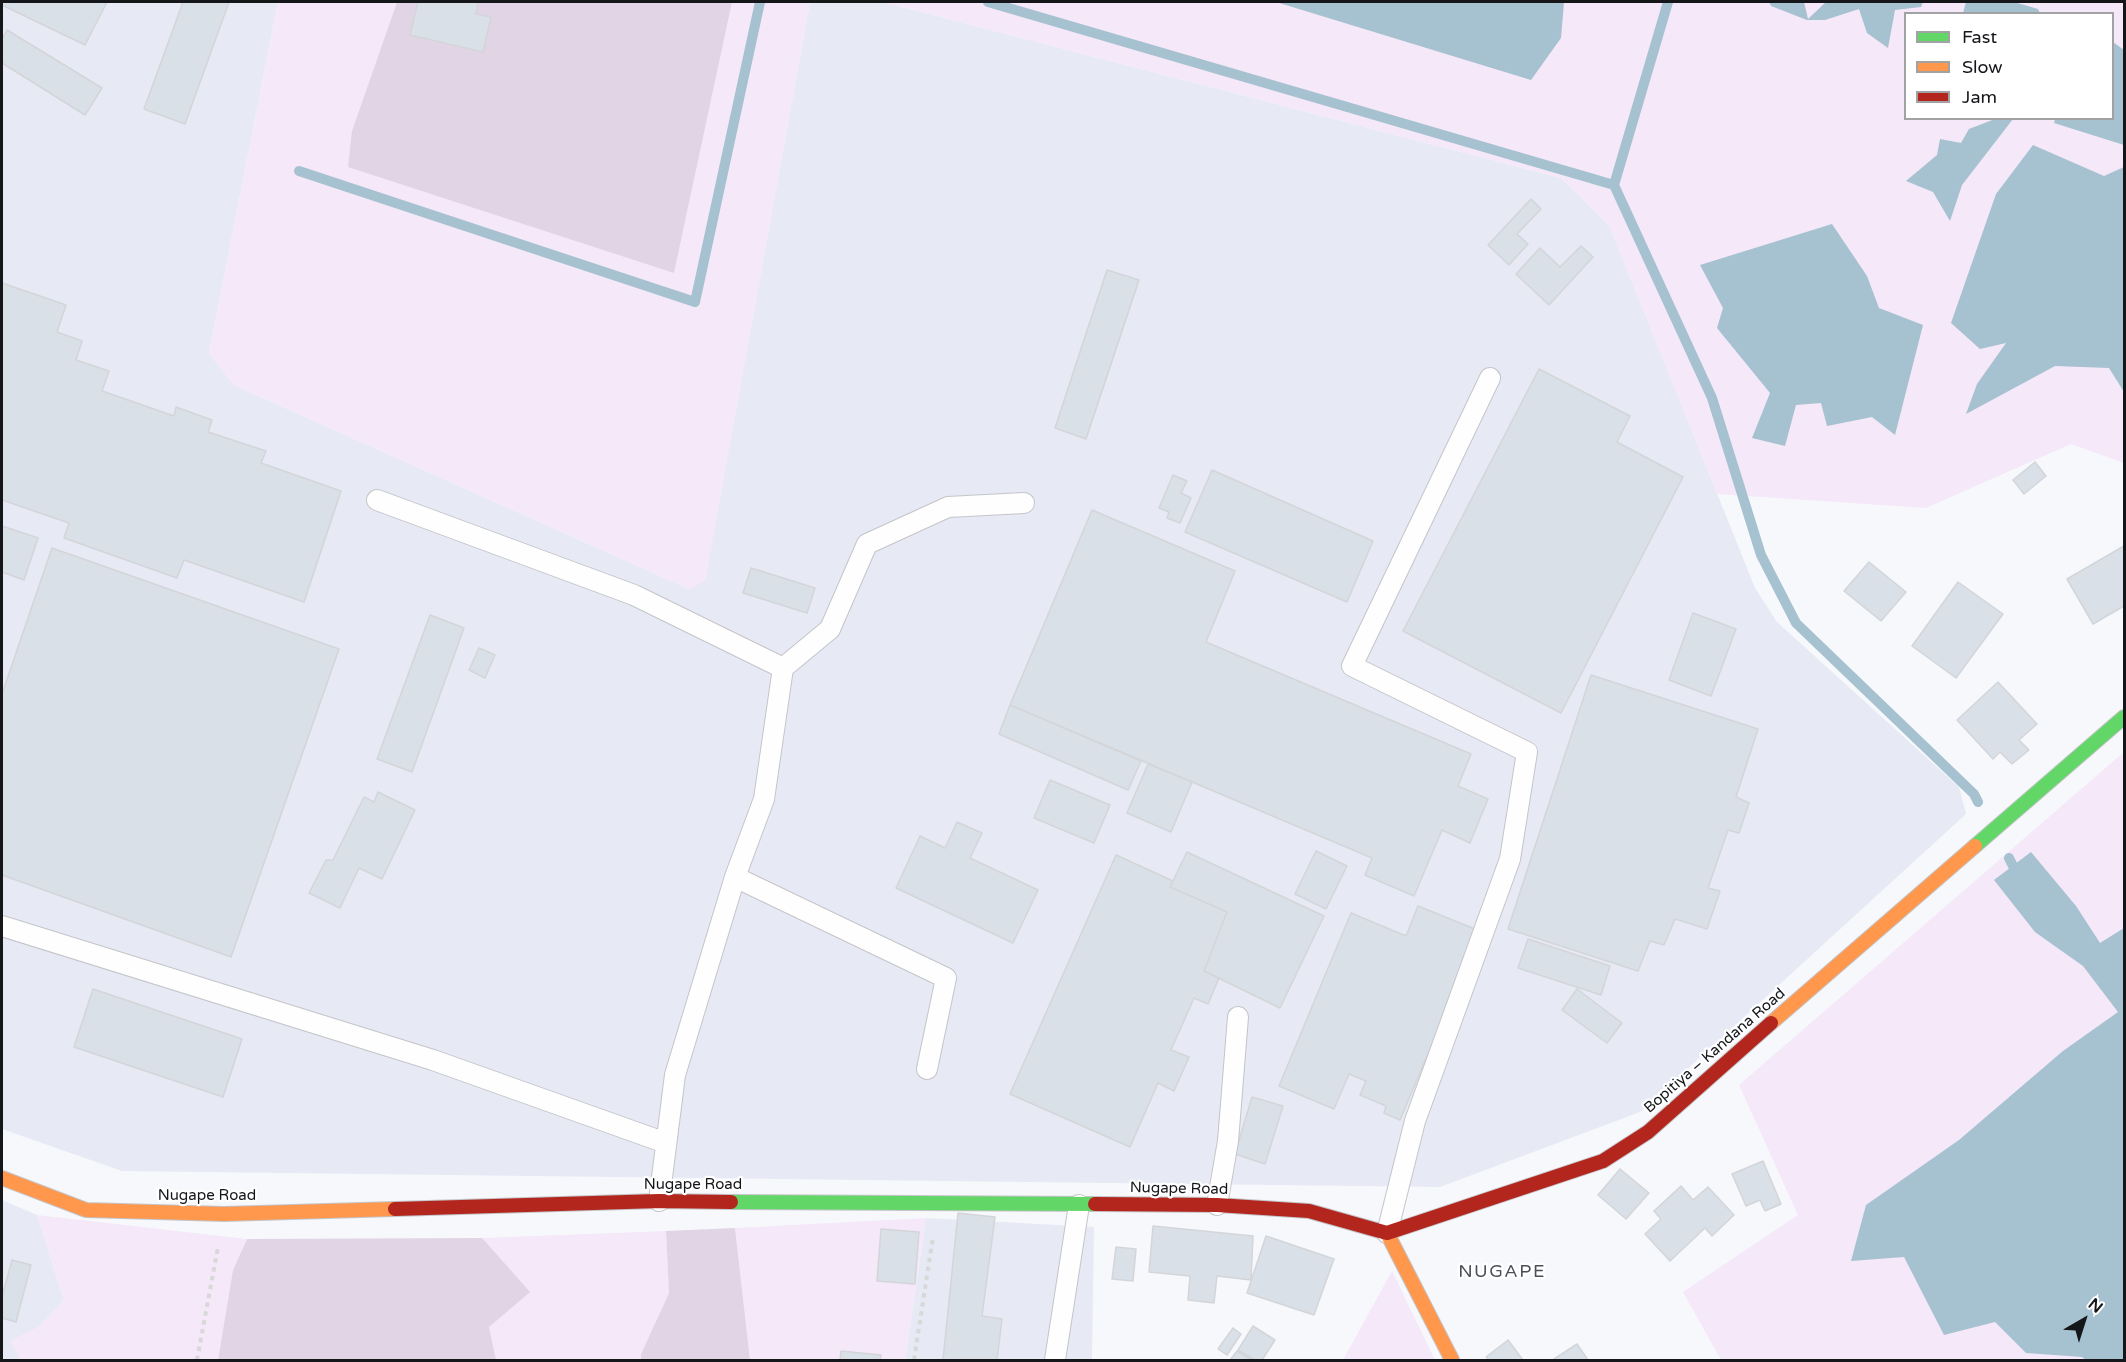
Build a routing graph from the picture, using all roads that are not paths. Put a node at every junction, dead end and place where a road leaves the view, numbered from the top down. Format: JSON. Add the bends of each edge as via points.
{"nodes":[{"id":1,"x":1490,"y":378,"type":"dead end"},
{"id":2,"x":377,"y":500,"type":"dead end"},
{"id":3,"x":1024,"y":503,"type":"dead end"},
{"id":4,"x":783,"y":668,"type":"junction"},
{"id":5,"x":2124,"y":717,"type":"edge"},
{"id":6,"x":735,"y":877,"type":"junction"},
{"id":7,"x":2,"y":926,"type":"edge"},
{"id":8,"x":1238,"y":1017,"type":"dead end"},
{"id":9,"x":927,"y":1070,"type":"dead end"},
{"id":10,"x":666,"y":1143,"type":"junction"},
{"id":11,"x":2,"y":1178,"type":"edge"},
{"id":12,"x":659,"y":1201,"type":"junction"},
{"id":13,"x":1079,"y":1205,"type":"junction"},
{"id":14,"x":1217,"y":1205,"type":"junction"},
{"id":15,"x":1387,"y":1233,"type":"junction"},
{"id":16,"x":1055,"y":1360,"type":"edge"},
{"id":17,"x":1452,"y":1360,"type":"edge"}],
"edges":[{"from":1,"to":15,"type":"lane","via":[[1352,666],[1527,752],[1510,859],[1415,1121]]},
{"from":2,"to":4,"type":"lane","via":[[634,596]]},
{"from":3,"to":4,"type":"lane","via":[[948,507],[867,544],[830,629]]},
{"from":4,"to":6,"type":"lane","via":[[764,799]]},
{"from":5,"to":15,"type":"main road","name":"Bopitiya – Kandana Road","via":[[1648,1132],[1603,1161]]},
{"from":6,"to":9,"type":"lane","via":[[946,978]]},
{"from":6,"to":10,"type":"lane","via":[[675,1075]]},
{"from":7,"to":10,"type":"lane","via":[[433,1060]]},
{"from":8,"to":14,"type":"lane","via":[[1228,1142]]},
{"from":10,"to":12,"type":"lane"},
{"from":11,"to":12,"type":"main road","name":"Nugape Road","via":[[86,1210],[224,1214]]},
{"from":12,"to":13,"type":"main road","name":"Nugape Road"},
{"from":13,"to":14,"type":"main road","name":"Nugape Road"},
{"from":13,"to":16,"type":"lane"},
{"from":14,"to":15,"type":"main road","name":"Nugape Road","via":[[1308,1210]]},
{"from":15,"to":17,"type":"main road"}]}
